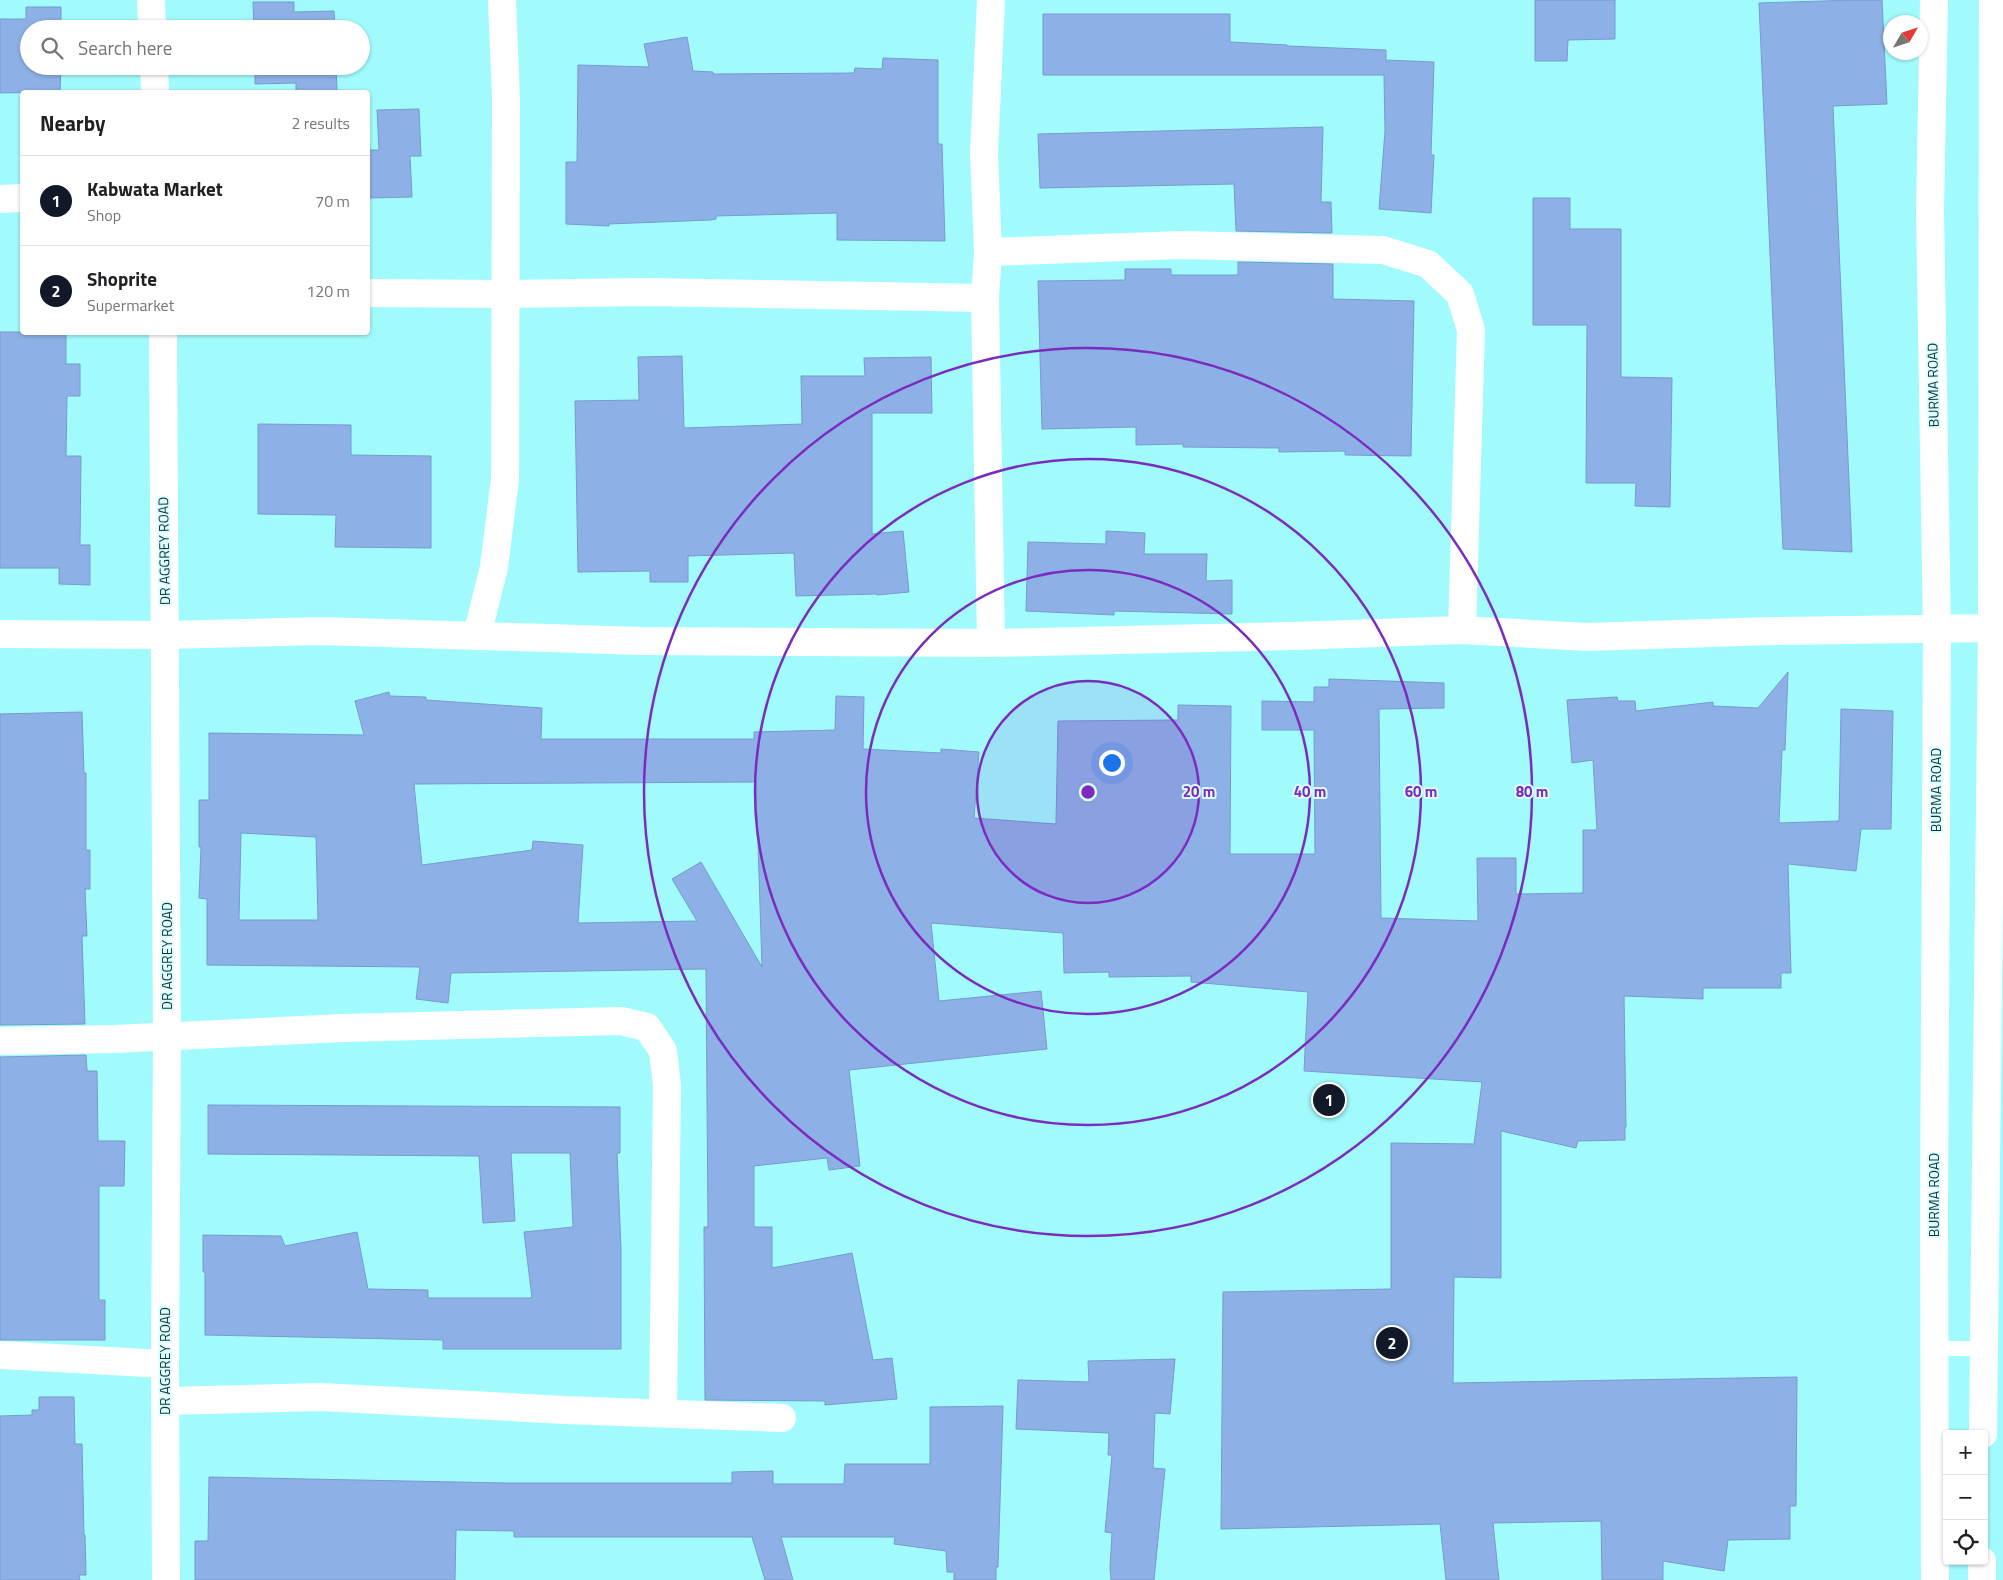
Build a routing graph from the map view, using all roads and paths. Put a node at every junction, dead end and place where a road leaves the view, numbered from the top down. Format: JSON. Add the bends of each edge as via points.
{"nodes":[{"id":1,"x":151,"y":0,"type":"edge"},
{"id":2,"x":502,"y":0,"type":"edge"},
{"id":3,"x":992,"y":0,"type":"edge"},
{"id":4,"x":1934,"y":0,"type":"edge"},
{"id":5,"x":1993,"y":0,"type":"edge"},
{"id":6,"x":152,"y":20,"type":"edge"},
{"id":7,"x":154,"y":75,"type":"edge"},
{"id":8,"x":155,"y":90,"type":"edge"},
{"id":9,"x":20,"y":198,"type":"edge"},
{"id":10,"x":0,"y":199,"type":"edge"},
{"id":11,"x":988,"y":252,"type":"junction"},
{"id":12,"x":370,"y":293,"type":"edge"},
{"id":13,"x":505,"y":294,"type":"junction"},
{"id":14,"x":985,"y":298,"type":"junction"},
{"id":15,"x":163,"y":335,"type":"edge"},
{"id":16,"x":1992,"y":628,"type":"junction"},
{"id":17,"x":1462,"y":630,"type":"junction"},
{"id":18,"x":1937,"y":630,"type":"junction"},
{"id":19,"x":0,"y":634,"type":"edge"},
{"id":20,"x":165,"y":635,"type":"junction"},
{"id":21,"x":477,"y":635,"type":"junction"},
{"id":22,"x":991,"y":643,"type":"junction"},
{"id":23,"x":167,"y":1037,"type":"junction"},
{"id":24,"x":0,"y":1041,"type":"edge"},
{"id":25,"x":1934,"y":1348,"type":"junction"},
{"id":26,"x":1983,"y":1349,"type":"junction"},
{"id":27,"x":0,"y":1355,"type":"edge"},
{"id":28,"x":165,"y":1364,"type":"junction"},
{"id":29,"x":165,"y":1401,"type":"junction"},
{"id":30,"x":663,"y":1413,"type":"junction"},
{"id":31,"x":782,"y":1418,"type":"dead end"},
{"id":32,"x":1982,"y":1430,"type":"edge"},
{"id":33,"x":1982,"y":1565,"type":"edge"},
{"id":34,"x":166,"y":1580,"type":"edge"},
{"id":35,"x":1935,"y":1580,"type":"edge"},
{"id":36,"x":1982,"y":1580,"type":"edge"}],
"edges":[{"from":1,"to":6,"type":"street"},
{"from":2,"to":13,"type":"street","via":[[506,99]]},
{"from":3,"to":11,"type":"street","via":[[984,153]]},
{"from":4,"to":18,"type":"street","name":"BURMA ROAD","via":[[1930,211]]},
{"from":5,"to":16,"type":"street"},
{"from":7,"to":8,"type":"street"},
{"from":9,"to":10,"type":"street"},
{"from":11,"to":14,"type":"street"},
{"from":11,"to":17,"type":"street","via":[[1182,245],[1382,250],[1428,264],[1460,294],[1471,330]]},
{"from":12,"to":13,"type":"street"},
{"from":13,"to":14,"type":"street","via":[[654,292]]},
{"from":13,"to":21,"type":"street","via":[[505,479],[494,567]]},
{"from":14,"to":22,"type":"street"},
{"from":15,"to":20,"type":"street","name":"DR AGGREY ROAD"},
{"from":16,"to":18,"type":"street"},
{"from":16,"to":26,"type":"street"},
{"from":17,"to":18,"type":"street","via":[[1587,637]]},
{"from":17,"to":22,"type":"street"},
{"from":18,"to":25,"type":"street","name":"BURMA ROAD"},
{"from":19,"to":20,"type":"street"},
{"from":20,"to":21,"type":"street","via":[[322,631]]},
{"from":20,"to":23,"type":"street","name":"DR AGGREY ROAD"},
{"from":21,"to":22,"type":"street"},
{"from":23,"to":24,"type":"street"},
{"from":23,"to":28,"type":"street","name":"DR AGGREY ROAD"},
{"from":23,"to":30,"type":"street","via":[[343,1028],[621,1021],[647,1027],[663,1051],[667,1085]]},
{"from":25,"to":26,"type":"lane"},
{"from":25,"to":35,"type":"street","name":"BURMA ROAD"},
{"from":26,"to":32,"type":"street"},
{"from":27,"to":28,"type":"street"},
{"from":28,"to":29,"type":"street","name":"DR AGGREY ROAD"},
{"from":29,"to":30,"type":"street","via":[[320,1397]]},
{"from":29,"to":34,"type":"street","name":"DR AGGREY ROAD"},
{"from":30,"to":31,"type":"street"},
{"from":33,"to":36,"type":"street"}]}
